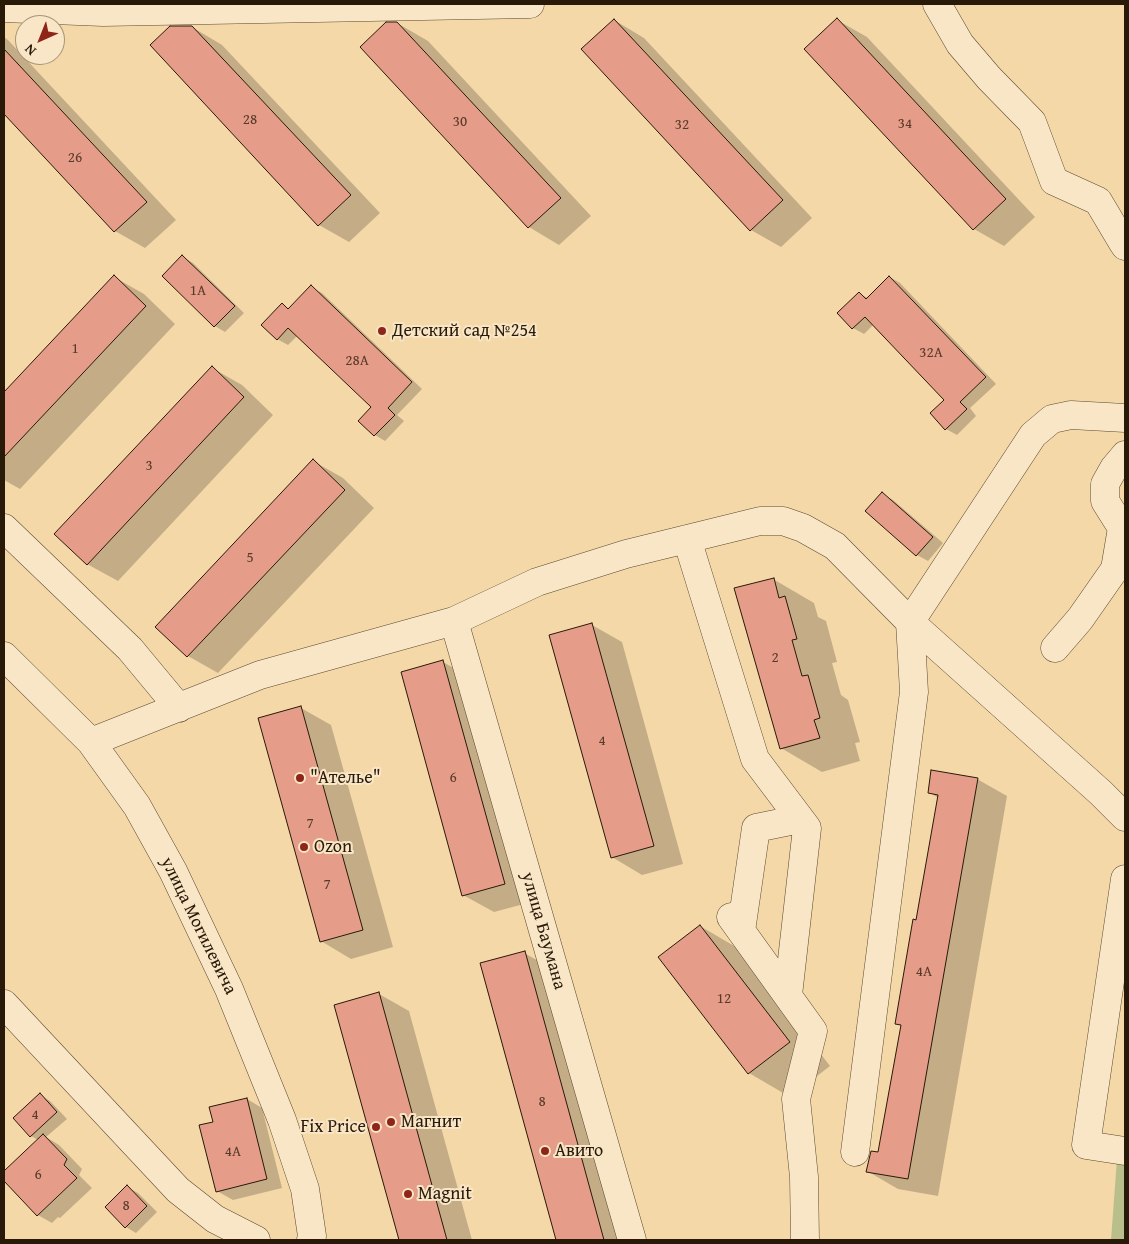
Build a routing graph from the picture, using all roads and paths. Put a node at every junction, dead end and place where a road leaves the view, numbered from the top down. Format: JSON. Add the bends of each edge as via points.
{"nodes":[{"id":1,"x":530,"y":4,"type":"edge"},
{"id":2,"x":937,"y":4,"type":"edge"},
{"id":3,"x":4,"y":8,"type":"edge"},
{"id":4,"x":1125,"y":246,"type":"edge"},
{"id":5,"x":1125,"y":418,"type":"edge"},
{"id":6,"x":1125,"y":454,"type":"edge"},
{"id":7,"x":4,"y":528,"type":"edge"},
{"id":8,"x":688,"y":539,"type":"junction"},
{"id":9,"x":454,"y":621,"type":"junction"},
{"id":10,"x":910,"y":622,"type":"junction"},
{"id":11,"x":1054,"y":648,"type":"dead end"},
{"id":12,"x":4,"y":656,"type":"edge"},
{"id":13,"x":179,"y":708,"type":"junction"},
{"id":14,"x":91,"y":742,"type":"junction"},
{"id":15,"x":1125,"y":817,"type":"edge"},
{"id":16,"x":800,"y":819,"type":"junction"},
{"id":17,"x":1125,"y":879,"type":"edge"},
{"id":18,"x":788,"y":995,"type":"junction"},
{"id":19,"x":4,"y":1004,"type":"edge"},
{"id":20,"x":1125,"y":1150,"type":"edge"},
{"id":21,"x":855,"y":1152,"type":"dead end"},
{"id":22,"x":256,"y":1240,"type":"edge"},
{"id":23,"x":311,"y":1240,"type":"edge"},
{"id":24,"x":632,"y":1240,"type":"edge"},
{"id":25,"x":805,"y":1240,"type":"edge"}],
"edges":[{"from":1,"to":3,"type":"street","via":[[103,12]]},
{"from":2,"to":4,"type":"street","via":[[960,44],[1032,122],[1054,181],[1098,201]]},
{"from":5,"to":10,"type":"street","via":[[1072,415],[1052,419],[1033,435]]},
{"from":6,"to":11,"type":"street","via":[[1106,484],[1104,501],[1122,528],[1115,569],[1080,619]]},
{"from":7,"to":13,"type":"street","via":[[130,649]]},
{"from":8,"to":9,"type":"street","via":[[626,554],[537,582]]},
{"from":8,"to":10,"type":"street","via":[[760,521],[783,522],[803,528],[835,546]]},
{"from":8,"to":16,"type":"street","via":[[755,759]]},
{"from":9,"to":13,"type":"street","via":[[260,676]]},
{"from":9,"to":24,"type":"street","name":"улица Баумана"},
{"from":10,"to":15,"type":"street"},
{"from":10,"to":21,"type":"street","via":[[914,692]]},
{"from":12,"to":14,"type":"street","name":"улица Могилевича"},
{"from":13,"to":14,"type":"street"},
{"from":14,"to":23,"type":"street","name":"улица Могилевича","via":[[137,806],[173,871],[229,989],[282,1120],[305,1189]]},
{"from":16,"to":18,"type":"street","via":[[807,828]]},
{"from":16,"to":18,"type":"street","via":[[756,828],[736,924]]},
{"from":17,"to":20,"type":"street","via":[[1086,1145]]},
{"from":18,"to":25,"type":"street","via":[[813,1031],[796,1099],[804,1177]]},
{"from":19,"to":22,"type":"street","via":[[178,1190],[215,1219]]}]}
